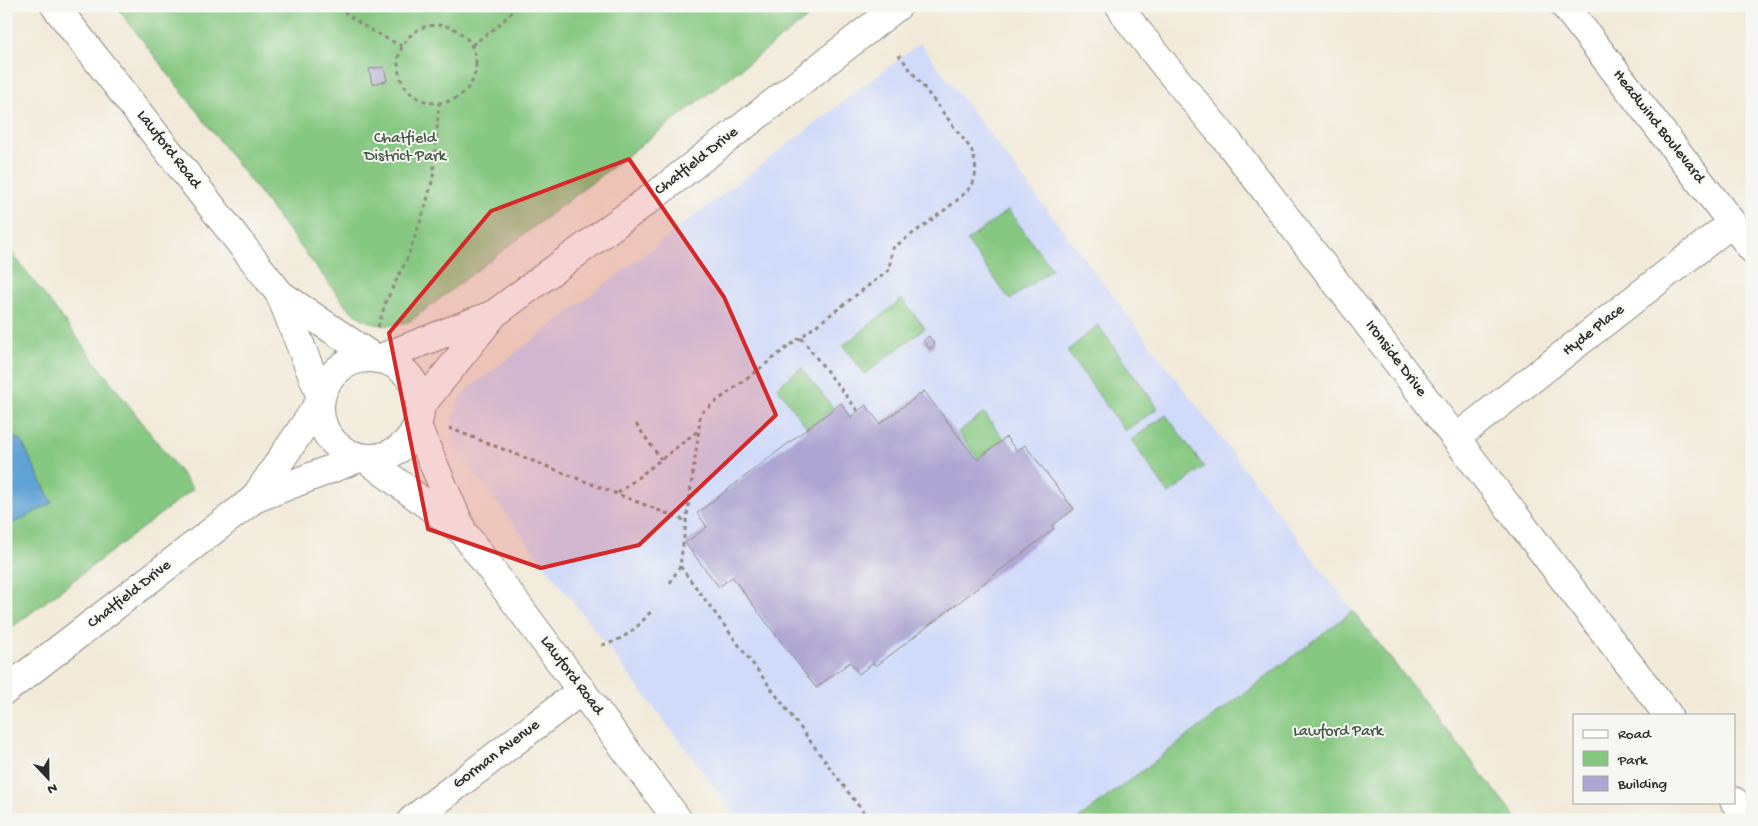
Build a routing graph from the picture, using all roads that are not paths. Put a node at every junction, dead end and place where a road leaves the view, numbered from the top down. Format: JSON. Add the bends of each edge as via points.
{"nodes":[{"id":1,"x":55,"y":6,"type":"edge"},
{"id":2,"x":898,"y":6,"type":"edge"},
{"id":3,"x":1120,"y":6,"type":"edge"},
{"id":4,"x":1565,"y":6,"type":"edge"},
{"id":5,"x":1732,"y":223,"type":"junction"},
{"id":6,"x":1752,"y":249,"type":"edge"},
{"id":7,"x":280,"y":294,"type":"junction"},
{"id":8,"x":494,"y":314,"type":"junction"},
{"id":9,"x":377,"y":359,"type":"junction"},
{"id":10,"x":321,"y":399,"type":"junction"},
{"id":11,"x":419,"y":417,"type":"junction"},
{"id":12,"x":1456,"y":438,"type":"junction"},
{"id":13,"x":362,"y":458,"type":"junction"},
{"id":14,"x":254,"y":499,"type":"junction"},
{"id":15,"x":464,"y":532,"type":"junction"},
{"id":16,"x":6,"y":690,"type":"edge"},
{"id":17,"x":582,"y":690,"type":"junction"},
{"id":18,"x":1667,"y":714,"type":"edge"},
{"id":19,"x":1736,"y":804,"type":"edge"},
{"id":20,"x":412,"y":820,"type":"edge"},
{"id":21,"x":678,"y":820,"type":"edge"},
{"id":22,"x":1748,"y":820,"type":"edge"}],
"edges":[{"from":1,"to":7,"type":"street","name":"Lawford Road"},
{"from":2,"to":8,"type":"street","name":"Chatfield Drive","via":[[659,192]]},
{"from":3,"to":12,"type":"street","name":"Ironside Drive"},
{"from":4,"to":5,"type":"street","name":"Headwind Boulevard"},
{"from":5,"to":6,"type":"street","name":"Headwind Boulevard"},
{"from":5,"to":12,"type":"street","name":"Hyde Place"},
{"from":7,"to":9,"type":"street","name":"Lawford Road"},
{"from":7,"to":10,"type":"street","name":"Lawford Road"},
{"from":8,"to":9,"type":"street","name":"Chatfield Drive"},
{"from":8,"to":11,"type":"street","name":"Chatfield Drive"},
{"from":9,"to":10,"type":"street","via":[[358,360],[342,367],[330,378]]},
{"from":9,"to":11,"type":"street","via":[[406,374],[417,390]]},
{"from":10,"to":13,"type":"street","via":[[322,423],[330,438],[343,450]]},
{"from":10,"to":14,"type":"street","name":"Chatfield Drive"},
{"from":11,"to":13,"type":"street","via":[[408,441],[400,449],[383,457]]},
{"from":11,"to":15,"type":"street","name":"Lawford Road"},
{"from":12,"to":18,"type":"street","name":"Ironside Drive"},
{"from":13,"to":14,"type":"street","name":"Chatfield Drive"},
{"from":13,"to":15,"type":"street","name":"Lawford Road"},
{"from":14,"to":16,"type":"street","name":"Chatfield Drive"},
{"from":15,"to":17,"type":"street","name":"Lawford Road"},
{"from":17,"to":20,"type":"street","name":"Gorman Avenue"},
{"from":17,"to":21,"type":"street","name":"Lawford Road"},
{"from":19,"to":22,"type":"street"}]}
